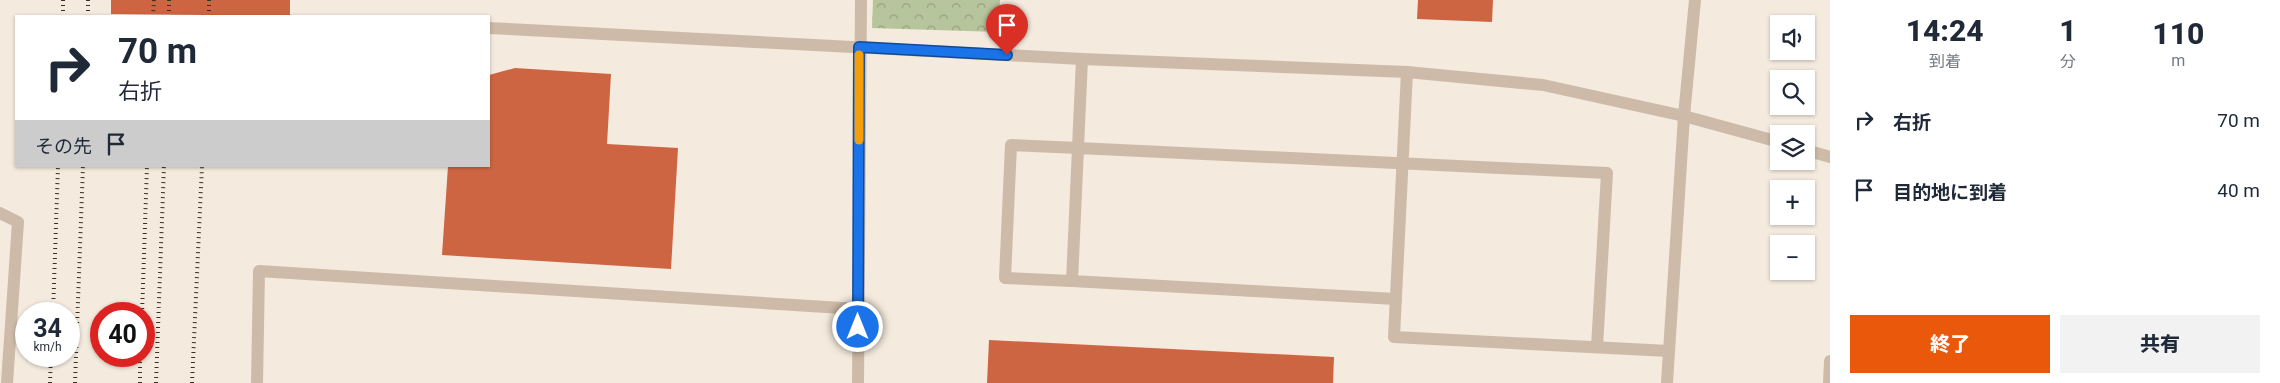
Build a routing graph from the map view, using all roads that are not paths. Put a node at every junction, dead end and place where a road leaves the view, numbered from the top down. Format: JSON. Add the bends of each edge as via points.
{"nodes":[{"id":1,"x":861,"y":0,"type":"edge"},
{"id":2,"x":1695,"y":0,"type":"edge"},
{"id":3,"x":490,"y":28,"type":"edge"},
{"id":4,"x":859,"y":47,"type":"junction"},
{"id":5,"x":1082,"y":59,"type":"junction"},
{"id":6,"x":1407,"y":72,"type":"junction"},
{"id":7,"x":1684,"y":116,"type":"junction"},
{"id":8,"x":1770,"y":140,"type":"edge"},
{"id":9,"x":1078,"y":148,"type":"junction"},
{"id":10,"x":1815,"y":152,"type":"edge"},
{"id":11,"x":1830,"y":156,"type":"edge"},
{"id":12,"x":1402,"y":163,"type":"junction"},
{"id":13,"x":0,"y":213,"type":"edge"},
{"id":14,"x":1072,"y":281,"type":"junction"},
{"id":15,"x":1396,"y":299,"type":"junction"},
{"id":16,"x":858,"y":308,"type":"junction"},
{"id":17,"x":1597,"y":347,"type":"junction"},
{"id":18,"x":1669,"y":351,"type":"junction"},
{"id":19,"x":1830,"y":361,"type":"edge"},
{"id":20,"x":8,"y":383,"type":"edge"},
{"id":21,"x":257,"y":383,"type":"edge"},
{"id":22,"x":858,"y":383,"type":"edge"},
{"id":23,"x":1667,"y":383,"type":"edge"},
{"id":24,"x":1829,"y":383,"type":"edge"}],
"edges":[{"from":1,"to":4,"type":"street"},
{"from":2,"to":7,"type":"street"},
{"from":3,"to":4,"type":"street"},
{"from":4,"to":5,"type":"street"},
{"from":4,"to":16,"type":"street"},
{"from":5,"to":6,"type":"street"},
{"from":5,"to":9,"type":"street"},
{"from":6,"to":7,"type":"street","via":[[1543,85]]},
{"from":6,"to":12,"type":"street"},
{"from":7,"to":8,"type":"street"},
{"from":7,"to":18,"type":"street"},
{"from":9,"to":12,"type":"street"},
{"from":9,"to":14,"type":"street"},
{"from":9,"to":14,"type":"street","via":[[1011,145],[1005,278]]},
{"from":10,"to":11,"type":"street"},
{"from":12,"to":15,"type":"street"},
{"from":12,"to":17,"type":"street","via":[[1607,173]]},
{"from":13,"to":20,"type":"street","via":[[18,222]]},
{"from":14,"to":15,"type":"street"},
{"from":15,"to":17,"type":"street","via":[[1394,337]]},
{"from":16,"to":21,"type":"street","via":[[259,271]]},
{"from":16,"to":22,"type":"street"},
{"from":17,"to":18,"type":"street"},
{"from":18,"to":23,"type":"street"},
{"from":19,"to":24,"type":"street"}]}
